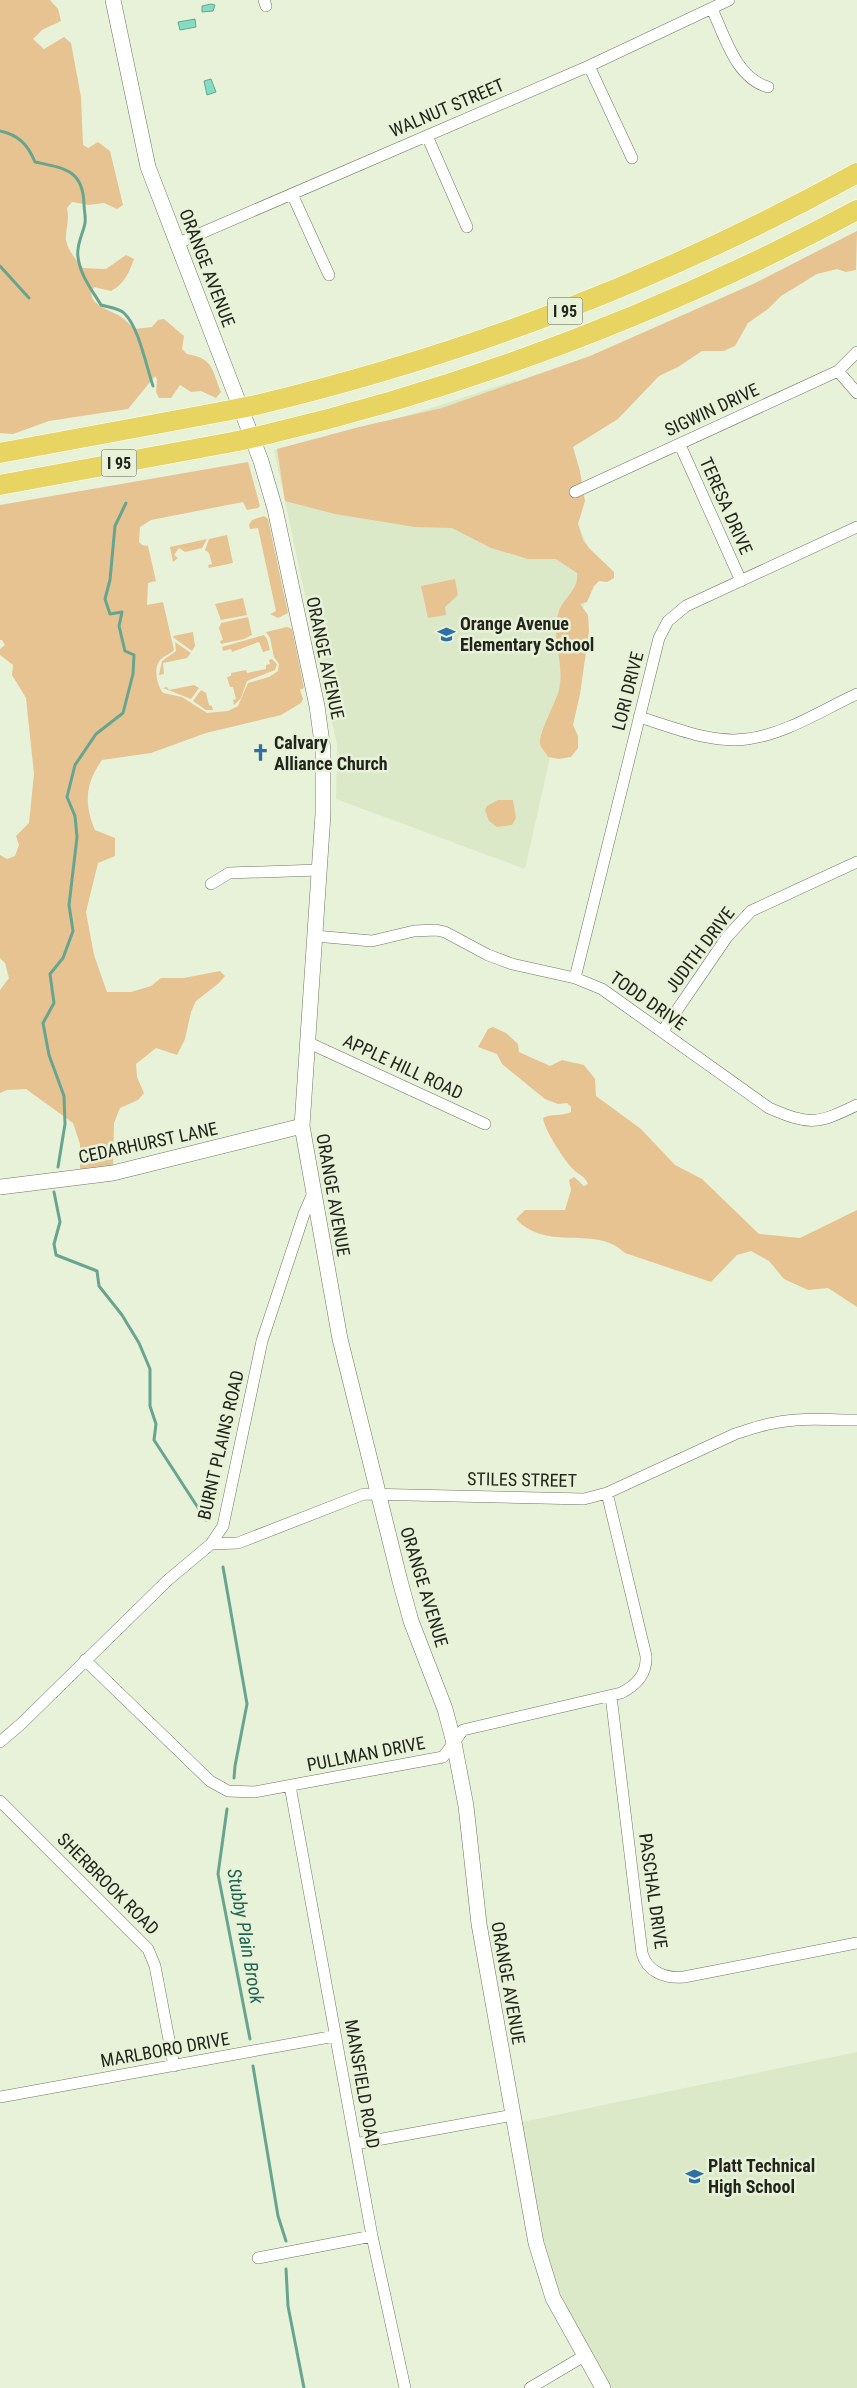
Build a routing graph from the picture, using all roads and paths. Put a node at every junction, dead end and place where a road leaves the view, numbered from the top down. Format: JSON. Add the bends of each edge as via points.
{"nodes":[{"id":1,"x":113,"y":0,"type":"edge"},
{"id":2,"x":730,"y":0,"type":"edge"},
{"id":3,"x":712,"y":9,"type":"junction"},
{"id":4,"x":589,"y":66,"type":"junction"},
{"id":5,"x":768,"y":87,"type":"dead end"},
{"id":6,"x":427,"y":136,"type":"junction"},
{"id":7,"x":632,"y":158,"type":"dead end"},
{"id":8,"x":857,"y":174,"type":"edge"},
{"id":9,"x":292,"y":194,"type":"junction"},
{"id":10,"x":857,"y":210,"type":"edge"},
{"id":11,"x":467,"y":227,"type":"dead end"},
{"id":12,"x":176,"y":244,"type":"junction"},
{"id":13,"x":329,"y":275,"type":"dead end"},
{"id":14,"x":857,"y":352,"type":"edge"},
{"id":15,"x":838,"y":371,"type":"junction"},
{"id":16,"x":857,"y":393,"type":"edge"},
{"id":17,"x":680,"y":445,"type":"junction"},
{"id":18,"x":0,"y":453,"type":"edge"},
{"id":19,"x":0,"y":485,"type":"edge"},
{"id":20,"x":575,"y":492,"type":"dead end"},
{"id":21,"x":857,"y":527,"type":"edge"},
{"id":22,"x":741,"y":581,"type":"junction"},
{"id":23,"x":857,"y":694,"type":"edge"},
{"id":24,"x":639,"y":718,"type":"junction"},
{"id":25,"x":857,"y":862,"type":"edge"},
{"id":26,"x":319,"y":870,"type":"junction"},
{"id":27,"x":211,"y":884,"type":"dead end"},
{"id":28,"x":315,"y":936,"type":"junction"},
{"id":29,"x":575,"y":978,"type":"junction"},
{"id":30,"x":662,"y":1032,"type":"junction"},
{"id":31,"x":307,"y":1042,"type":"junction"},
{"id":32,"x":857,"y":1105,"type":"edge"},
{"id":33,"x":485,"y":1124,"type":"dead end"},
{"id":34,"x":302,"y":1126,"type":"junction"},
{"id":35,"x":0,"y":1187,"type":"edge"},
{"id":36,"x":314,"y":1192,"type":"junction"},
{"id":37,"x":857,"y":1420,"type":"edge"},
{"id":38,"x":606,"y":1492,"type":"junction"},
{"id":39,"x":378,"y":1495,"type":"junction"},
{"id":40,"x":211,"y":1544,"type":"junction"},
{"id":41,"x":86,"y":1660,"type":"junction"},
{"id":42,"x":611,"y":1696,"type":"junction"},
{"id":43,"x":0,"y":1742,"type":"edge"},
{"id":44,"x":454,"y":1743,"type":"junction"},
{"id":45,"x":290,"y":1786,"type":"junction"},
{"id":46,"x":0,"y":1801,"type":"edge"},
{"id":47,"x":857,"y":1943,"type":"edge"},
{"id":48,"x":336,"y":2036,"type":"junction"},
{"id":49,"x":174,"y":2066,"type":"junction"},
{"id":50,"x":0,"y":2097,"type":"edge"},
{"id":51,"x":513,"y":2115,"type":"junction"},
{"id":52,"x":355,"y":2144,"type":"junction"},
{"id":53,"x":372,"y":2236,"type":"junction"},
{"id":54,"x":258,"y":2258,"type":"dead end"},
{"id":55,"x":584,"y":2356,"type":"junction"},
{"id":56,"x":405,"y":2388,"type":"edge"},
{"id":57,"x":530,"y":2388,"type":"edge"},
{"id":58,"x":603,"y":2388,"type":"edge"}],
"edges":[{"from":1,"to":12,"type":"main road","name":"ORANGE AVENUE","via":[[148,166]]},
{"from":2,"to":3,"type":"street","name":"WALNUT STREET"},
{"from":3,"to":4,"type":"street","name":"WALNUT STREET"},
{"from":3,"to":5,"type":"street","via":[[742,71],[755,83]]},
{"from":4,"to":6,"type":"street","name":"WALNUT STREET"},
{"from":4,"to":7,"type":"street"},
{"from":6,"to":9,"type":"street","name":"WALNUT STREET"},
{"from":6,"to":11,"type":"street"},
{"from":8,"to":18,"type":"highway","number":"I 95","bridge":true,"via":[[714,248],[563,312],[468,346],[256,405]]},
{"from":9,"to":12,"type":"street","name":"WALNUT STREET"},
{"from":9,"to":13,"type":"street"},
{"from":10,"to":19,"type":"highway","number":"I 95","bridge":true,"via":[[703,288],[570,343],[427,392],[238,441]]},
{"from":12,"to":26,"type":"main road","name":"ORANGE AVENUE","via":[[261,461],[275,509],[322,735],[324,766]]},
{"from":14,"to":15,"type":"street","name":"SIGWIN DRIVE"},
{"from":15,"to":16,"type":"street"},
{"from":15,"to":17,"type":"street","name":"SIGWIN DRIVE"},
{"from":17,"to":20,"type":"street","name":"SIGWIN DRIVE"},
{"from":17,"to":22,"type":"street","name":"TERESA DRIVE"},
{"from":21,"to":22,"type":"street","name":"LORI DRIVE"},
{"from":22,"to":24,"type":"street","name":"LORI DRIVE","via":[[686,606],[668,620],[659,638]]},
{"from":23,"to":24,"type":"street","via":[[776,732],[747,739],[707,736]]},
{"from":24,"to":29,"type":"street","name":"LORI DRIVE"},
{"from":25,"to":30,"type":"street","name":"JUDITH DRIVE","via":[[752,911],[727,938]]},
{"from":26,"to":27,"type":"street","via":[[229,873]]},
{"from":26,"to":28,"type":"main road","name":"ORANGE AVENUE"},
{"from":28,"to":29,"type":"street","name":"TODD DRIVE","via":[[372,941],[414,931],[436,930],[512,964]]},
{"from":28,"to":31,"type":"main road","name":"ORANGE AVENUE"},
{"from":29,"to":30,"type":"street","name":"TODD DRIVE","via":[[602,989]]},
{"from":30,"to":32,"type":"street","name":"TODD DRIVE","via":[[769,1108],[792,1118],[821,1121]]},
{"from":31,"to":33,"type":"street","name":"APPLE HILL ROAD"},
{"from":31,"to":34,"type":"main road","name":"ORANGE AVENUE"},
{"from":34,"to":35,"type":"main road","name":"CEDARHURST LANE","via":[[113,1173]]},
{"from":34,"to":36,"type":"main road","name":"ORANGE AVENUE"},
{"from":36,"to":39,"type":"main road","name":"ORANGE AVENUE","via":[[340,1339]]},
{"from":36,"to":40,"type":"street","name":"BURNT PLAINS ROAD","via":[[262,1342],[225,1521]]},
{"from":37,"to":38,"type":"street","name":"STILES STREET","via":[[791,1421],[748,1430]]},
{"from":38,"to":39,"type":"street","name":"STILES STREET","via":[[567,1500]]},
{"from":38,"to":42,"type":"street","name":"PULLMAN DRIVE","via":[[646,1661],[639,1680],[628,1690]]},
{"from":39,"to":40,"type":"street","name":"STILES STREET","via":[[364,1494],[238,1543]]},
{"from":39,"to":44,"type":"main road","name":"ORANGE AVENUE","via":[[411,1620],[445,1709]]},
{"from":40,"to":41,"type":"street","name":"BURNT PLAINS ROAD","via":[[168,1580]]},
{"from":41,"to":43,"type":"street","name":"BURNT PLAINS ROAD"},
{"from":41,"to":45,"type":"street","name":"PULLMAN DRIVE","via":[[210,1781],[244,1793]]},
{"from":42,"to":44,"type":"street","name":"PULLMAN DRIVE","via":[[463,1730]]},
{"from":42,"to":47,"type":"street","name":"PASCHAL DRIVE","via":[[642,1953],[650,1968],[664,1976],[678,1978]]},
{"from":44,"to":45,"type":"street","name":"PULLMAN DRIVE","via":[[443,1757]]},
{"from":44,"to":51,"type":"main road","name":"ORANGE AVENUE","via":[[466,1806],[479,1924]]},
{"from":45,"to":48,"type":"street","name":"MANSFIELD ROAD"},
{"from":46,"to":49,"type":"street","name":"SHERBROOK ROAD","via":[[148,1949],[155,1966]]},
{"from":48,"to":49,"type":"street","name":"MARLBORO DRIVE"},
{"from":48,"to":52,"type":"street","name":"MANSFIELD ROAD"},
{"from":49,"to":50,"type":"street","name":"MARLBORO DRIVE"},
{"from":51,"to":52,"type":"street"},
{"from":51,"to":55,"type":"main road","name":"ORANGE AVENUE","via":[[536,2243],[553,2298]]},
{"from":52,"to":53,"type":"street","name":"MANSFIELD ROAD"},
{"from":53,"to":54,"type":"street"},
{"from":53,"to":56,"type":"street","name":"MANSFIELD ROAD"},
{"from":55,"to":57,"type":"street"},
{"from":55,"to":58,"type":"main road","name":"ORANGE AVENUE"}]}
